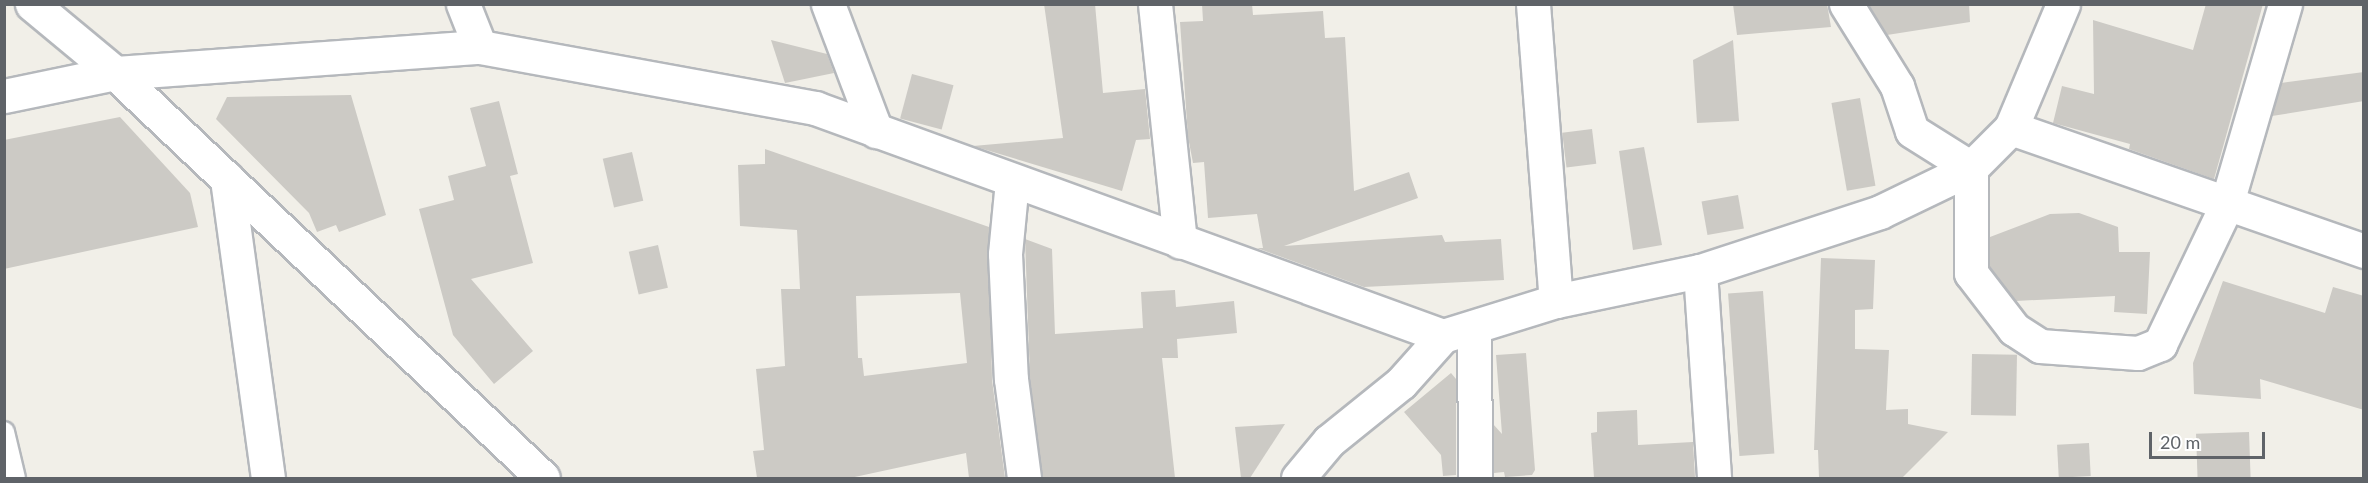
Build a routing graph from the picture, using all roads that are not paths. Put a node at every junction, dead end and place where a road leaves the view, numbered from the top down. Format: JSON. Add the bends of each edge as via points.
{"nodes":[{"id":1,"x":32,"y":4,"type":"edge"},
{"id":2,"x":463,"y":4,"type":"edge"},
{"id":3,"x":828,"y":4,"type":"edge"},
{"id":4,"x":1155,"y":4,"type":"edge"},
{"id":5,"x":1533,"y":4,"type":"edge"},
{"id":6,"x":1846,"y":4,"type":"edge"},
{"id":7,"x":2063,"y":4,"type":"edge"},
{"id":8,"x":2285,"y":4,"type":"edge"},
{"id":9,"x":480,"y":47,"type":"junction"},
{"id":10,"x":115,"y":73,"type":"junction"},
{"id":11,"x":4,"y":96,"type":"edge"},
{"id":12,"x":2012,"y":128,"type":"junction"},
{"id":13,"x":876,"y":131,"type":"junction"},
{"id":14,"x":1971,"y":168,"type":"junction"},
{"id":15,"x":228,"y":179,"type":"junction"},
{"id":16,"x":1012,"y":181,"type":"junction"},
{"id":17,"x":2226,"y":206,"type":"junction"},
{"id":18,"x":1180,"y":242,"type":"junction"},
{"id":19,"x":2364,"y":251,"type":"edge"},
{"id":20,"x":1700,"y":271,"type":"junction"},
{"id":21,"x":1556,"y":301,"type":"junction"},
{"id":22,"x":1459,"y":331,"type":"junction"},
{"id":23,"x":4,"y":432,"type":"edge"},
{"id":24,"x":15,"y":478,"type":"edge"},
{"id":25,"x":268,"y":478,"type":"edge"},
{"id":26,"x":543,"y":478,"type":"edge"},
{"id":27,"x":1024,"y":478,"type":"edge"},
{"id":28,"x":1298,"y":478,"type":"edge"},
{"id":29,"x":1475,"y":478,"type":"edge"},
{"id":30,"x":1714,"y":478,"type":"edge"}],
"edges":[{"from":1,"to":10,"type":"street"},
{"from":2,"to":9,"type":"street"},
{"from":3,"to":13,"type":"street"},
{"from":4,"to":18,"type":"street"},
{"from":5,"to":21,"type":"street"},
{"from":6,"to":14,"type":"street","via":[[1898,86],[1912,131]]},
{"from":7,"to":12,"type":"street"},
{"from":8,"to":17,"type":"street"},
{"from":9,"to":10,"type":"street"},
{"from":9,"to":13,"type":"street","via":[[815,108]]},
{"from":10,"to":11,"type":"street"},
{"from":10,"to":15,"type":"street"},
{"from":12,"to":14,"type":"street"},
{"from":12,"to":17,"type":"street"},
{"from":13,"to":16,"type":"street"},
{"from":14,"to":17,"type":"street","via":[[1971,273],[2014,329],[2040,346],[2138,353],[2160,344]]},
{"from":14,"to":20,"type":"street","via":[[1880,212]]},
{"from":15,"to":25,"type":"street"},
{"from":15,"to":26,"type":"street"},
{"from":16,"to":18,"type":"street"},
{"from":16,"to":27,"type":"street","via":[[1005,254],[1011,379]]},
{"from":17,"to":19,"type":"street"},
{"from":18,"to":22,"type":"street"},
{"from":20,"to":21,"type":"street"},
{"from":20,"to":30,"type":"street"},
{"from":21,"to":22,"type":"street"},
{"from":22,"to":28,"type":"street","via":[[1329,441]]},
{"from":22,"to":29,"type":"street"},
{"from":23,"to":24,"type":"lane"}]}
